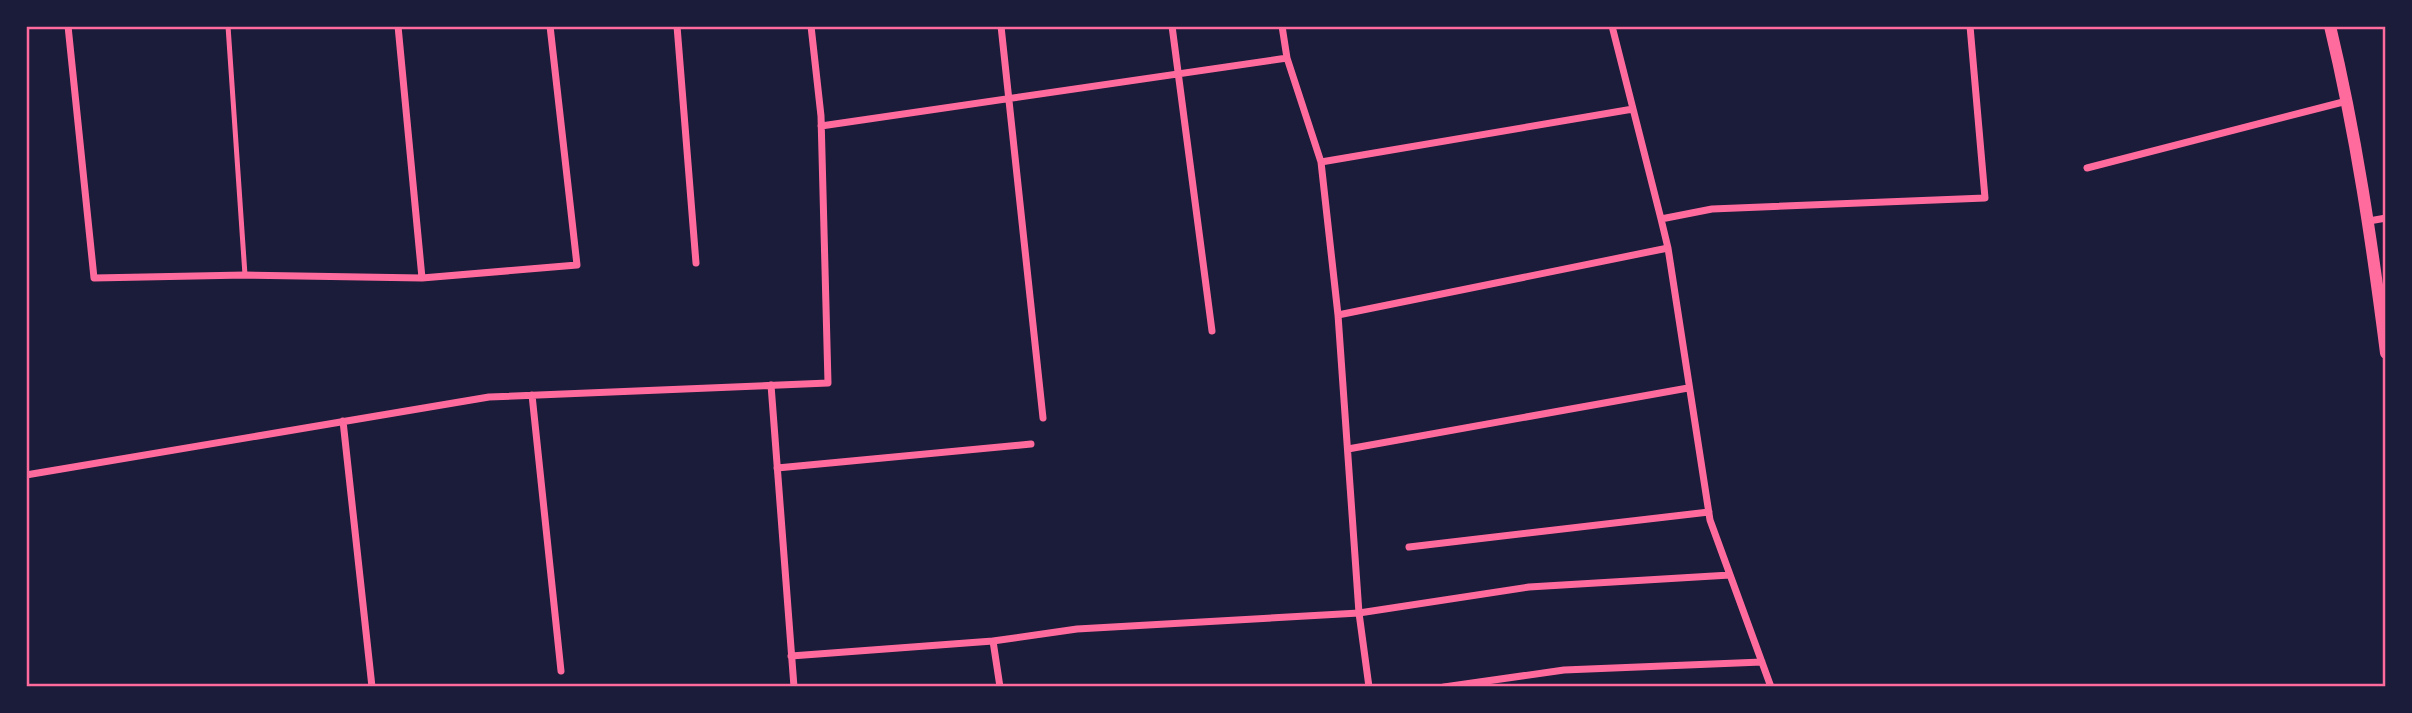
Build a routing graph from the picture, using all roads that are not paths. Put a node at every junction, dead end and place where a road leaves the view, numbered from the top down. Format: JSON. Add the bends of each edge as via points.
{"nodes":[{"id":1,"x":68,"y":26,"type":"edge"},
{"id":2,"x":228,"y":26,"type":"edge"},
{"id":3,"x":398,"y":26,"type":"edge"},
{"id":4,"x":551,"y":26,"type":"edge"},
{"id":5,"x":677,"y":26,"type":"edge"},
{"id":6,"x":811,"y":26,"type":"edge"},
{"id":7,"x":1001,"y":26,"type":"edge"},
{"id":8,"x":1172,"y":26,"type":"edge"},
{"id":9,"x":1282,"y":26,"type":"edge"},
{"id":10,"x":1612,"y":26,"type":"edge"},
{"id":11,"x":1970,"y":26,"type":"edge"},
{"id":12,"x":2330,"y":26,"type":"edge"},
{"id":13,"x":1287,"y":58,"type":"junction"},
{"id":14,"x":1179,"y":74,"type":"junction"},
{"id":15,"x":1009,"y":99,"type":"junction"},
{"id":16,"x":2348,"y":101,"type":"junction"},
{"id":17,"x":1633,"y":108,"type":"junction"},
{"id":18,"x":821,"y":126,"type":"junction"},
{"id":19,"x":1321,"y":162,"type":"junction"},
{"id":20,"x":2087,"y":168,"type":"dead end"},
{"id":21,"x":2386,"y":218,"type":"edge"},
{"id":22,"x":1661,"y":219,"type":"junction"},
{"id":23,"x":2369,"y":221,"type":"junction"},
{"id":24,"x":1668,"y":248,"type":"junction"},
{"id":25,"x":696,"y":263,"type":"dead end"},
{"id":26,"x":245,"y":275,"type":"junction"},
{"id":27,"x":422,"y":278,"type":"junction"},
{"id":28,"x":1338,"y":315,"type":"junction"},
{"id":29,"x":1212,"y":331,"type":"dead end"},
{"id":30,"x":2386,"y":353,"type":"edge"},
{"id":31,"x":771,"y":385,"type":"junction"},
{"id":32,"x":1689,"y":388,"type":"junction"},
{"id":33,"x":531,"y":395,"type":"junction"},
{"id":34,"x":1044,"y":418,"type":"dead end"},
{"id":35,"x":343,"y":421,"type":"junction"},
{"id":36,"x":1031,"y":443,"type":"dead end"},
{"id":37,"x":1348,"y":449,"type":"junction"},
{"id":38,"x":777,"y":468,"type":"junction"},
{"id":39,"x":26,"y":475,"type":"edge"},
{"id":40,"x":1709,"y":512,"type":"junction"},
{"id":41,"x":1409,"y":547,"type":"dead end"},
{"id":42,"x":1730,"y":575,"type":"junction"},
{"id":43,"x":1359,"y":613,"type":"junction"},
{"id":44,"x":993,"y":641,"type":"junction"},
{"id":45,"x":791,"y":656,"type":"junction"},
{"id":46,"x":1762,"y":662,"type":"junction"},
{"id":47,"x":561,"y":671,"type":"dead end"},
{"id":48,"x":372,"y":687,"type":"edge"},
{"id":49,"x":794,"y":687,"type":"edge"},
{"id":50,"x":1000,"y":687,"type":"edge"},
{"id":51,"x":1369,"y":687,"type":"edge"},
{"id":52,"x":1444,"y":687,"type":"edge"},
{"id":53,"x":1771,"y":687,"type":"edge"}],
"edges":[{"from":1,"to":26,"type":"street","via":[[94,278]]},
{"from":2,"to":26,"type":"lane"},
{"from":3,"to":27,"type":"street"},
{"from":4,"to":27,"type":"street","via":[[577,265]]},
{"from":5,"to":25,"type":"street"},
{"from":6,"to":18,"type":"street"},
{"from":7,"to":15,"type":"street"},
{"from":8,"to":14,"type":"street"},
{"from":9,"to":13,"type":"street"},
{"from":10,"to":17,"type":"street"},
{"from":11,"to":22,"type":"street","via":[[1985,198],[1712,209]]},
{"from":12,"to":16,"type":"street"},
{"from":13,"to":14,"type":"street"},
{"from":13,"to":19,"type":"street"},
{"from":14,"to":15,"type":"street"},
{"from":14,"to":29,"type":"street"},
{"from":15,"to":18,"type":"street"},
{"from":15,"to":34,"type":"street"},
{"from":16,"to":20,"type":"street"},
{"from":16,"to":23,"type":"street"},
{"from":17,"to":19,"type":"street"},
{"from":17,"to":22,"type":"street"},
{"from":18,"to":31,"type":"street","via":[[828,383]]},
{"from":19,"to":28,"type":"street"},
{"from":21,"to":23,"type":"street"},
{"from":22,"to":24,"type":"street"},
{"from":23,"to":30,"type":"street"},
{"from":24,"to":28,"type":"street"},
{"from":24,"to":32,"type":"street"},
{"from":26,"to":27,"type":"street"},
{"from":28,"to":37,"type":"street"},
{"from":31,"to":33,"type":"street"},
{"from":31,"to":38,"type":"street"},
{"from":32,"to":37,"type":"street"},
{"from":32,"to":40,"type":"street"},
{"from":33,"to":35,"type":"street","via":[[489,397]]},
{"from":33,"to":47,"type":"street"},
{"from":35,"to":39,"type":"street"},
{"from":35,"to":48,"type":"street"},
{"from":36,"to":38,"type":"street"},
{"from":37,"to":43,"type":"street"},
{"from":38,"to":45,"type":"street"},
{"from":40,"to":41,"type":"street"},
{"from":40,"to":42,"type":"street"},
{"from":42,"to":43,"type":"street","via":[[1530,587]]},
{"from":42,"to":46,"type":"street"},
{"from":43,"to":44,"type":"street","via":[[1077,629]]},
{"from":43,"to":51,"type":"street"},
{"from":44,"to":45,"type":"street"},
{"from":44,"to":50,"type":"street"},
{"from":45,"to":49,"type":"street"},
{"from":46,"to":52,"type":"street","via":[[1564,670]]},
{"from":46,"to":53,"type":"street"}]}
